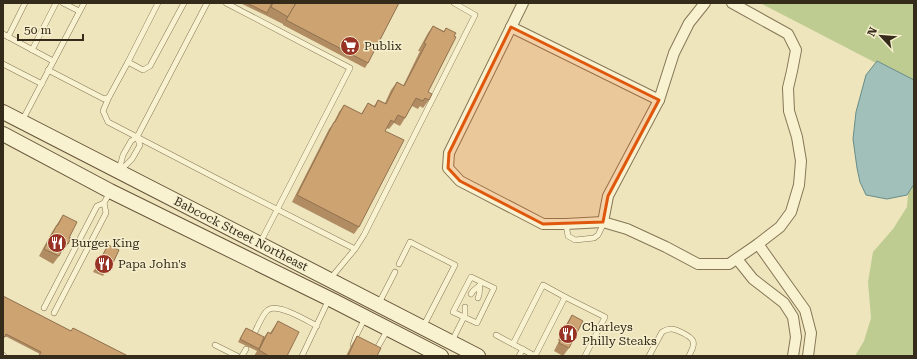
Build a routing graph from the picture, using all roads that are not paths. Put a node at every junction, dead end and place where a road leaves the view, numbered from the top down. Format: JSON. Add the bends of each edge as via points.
{"nodes":[{"id":1,"x":25,"y":3,"type":"edge"},
{"id":2,"x":56,"y":3,"type":"edge"},
{"id":3,"x":63,"y":3,"type":"edge"},
{"id":4,"x":84,"y":3,"type":"edge"},
{"id":5,"x":158,"y":3,"type":"edge"},
{"id":6,"x":184,"y":3,"type":"edge"},
{"id":7,"x":207,"y":3,"type":"edge"},
{"id":8,"x":226,"y":3,"type":"edge"},
{"id":9,"x":454,"y":3,"type":"edge"},
{"id":10,"x":523,"y":3,"type":"edge"},
{"id":11,"x":705,"y":3,"type":"edge"},
{"id":12,"x":732,"y":3,"type":"edge"},
{"id":13,"x":79,"y":11,"type":"junction"},
{"id":14,"x":511,"y":27,"type":"junction"},
{"id":15,"x":5,"y":35,"type":"edge"},
{"id":16,"x":32,"y":50,"type":"junction"},
{"id":17,"x":53,"y":62,"type":"junction"},
{"id":18,"x":128,"y":62,"type":"junction"},
{"id":19,"x":3,"y":64,"type":"edge"},
{"id":20,"x":48,"y":70,"type":"junction"},
{"id":21,"x":42,"y":84,"type":"junction"},
{"id":22,"x":109,"y":97,"type":"junction"},
{"id":23,"x":660,"y":100,"type":"junction"},
{"id":24,"x":3,"y":112,"type":"edge"},
{"id":25,"x":21,"y":122,"type":"junction"},
{"id":26,"x":3,"y":134,"type":"edge"},
{"id":27,"x":137,"y":137,"type":"junction"},
{"id":28,"x":118,"y":172,"type":"junction"},
{"id":29,"x":107,"y":197,"type":"junction"},
{"id":30,"x":277,"y":210,"type":"junction"},
{"id":31,"x":196,"y":211,"type":"junction"},
{"id":32,"x":602,"y":222,"type":"junction"},
{"id":33,"x":566,"y":224,"type":"junction"},
{"id":34,"x":260,"y":244,"type":"junction"},
{"id":35,"x":758,"y":244,"type":"junction"},
{"id":36,"x":355,"y":249,"type":"junction"},
{"id":37,"x":737,"y":259,"type":"junction"},
{"id":38,"x":399,"y":264,"type":"dead end"},
{"id":39,"x":266,"y":268,"type":"junction"},
{"id":40,"x":395,"y":272,"type":"dead end"},
{"id":41,"x":329,"y":280,"type":"junction"},
{"id":42,"x":480,"y":284,"type":"junction"},
{"id":43,"x":471,"y":294,"type":"dead end"},
{"id":44,"x":565,"y":297,"type":"junction"},
{"id":45,"x":478,"y":298,"type":"dead end"},
{"id":46,"x":329,"y":299,"type":"junction"},
{"id":47,"x":376,"y":304,"type":"junction"},
{"id":48,"x":465,"y":307,"type":"dead end"},
{"id":49,"x":44,"y":308,"type":"dead end"},
{"id":50,"x":471,"y":310,"type":"dead end"},
{"id":51,"x":54,"y":313,"type":"dead end"},
{"id":52,"x":464,"y":316,"type":"junction"},
{"id":53,"x":366,"y":317,"type":"junction"},
{"id":54,"x":317,"y":326,"type":"junction"},
{"id":55,"x":423,"y":328,"type":"junction"},
{"id":56,"x":388,"y":329,"type":"junction"},
{"id":57,"x":254,"y":334,"type":"edge"},
{"id":58,"x":496,"y":335,"type":"dead end"},
{"id":59,"x":381,"y":342,"type":"junction"},
{"id":60,"x":452,"y":342,"type":"junction"},
{"id":61,"x":513,"y":344,"type":"junction"},
{"id":62,"x":215,"y":345,"type":"dead end"},
{"id":63,"x":353,"y":345,"type":"edge"},
{"id":64,"x":374,"y":345,"type":"edge"},
{"id":65,"x":246,"y":349,"type":"dead end"},
{"id":66,"x":523,"y":349,"type":"junction"},
{"id":67,"x":374,"y":354,"type":"edge"},
{"id":68,"x":237,"y":356,"type":"edge"},
{"id":69,"x":242,"y":356,"type":"edge"},
{"id":70,"x":302,"y":356,"type":"edge"},
{"id":71,"x":439,"y":356,"type":"edge"},
{"id":72,"x":478,"y":356,"type":"edge"},
{"id":73,"x":519,"y":356,"type":"edge"},
{"id":74,"x":535,"y":356,"type":"edge"},
{"id":75,"x":585,"y":356,"type":"edge"},
{"id":76,"x":649,"y":356,"type":"edge"},
{"id":77,"x":689,"y":356,"type":"edge"},
{"id":78,"x":793,"y":356,"type":"edge"},
{"id":79,"x":808,"y":356,"type":"edge"}],
"edges":[{"from":1,"to":15,"type":"lane"},
{"from":2,"to":16,"type":"lane"},
{"from":3,"to":13,"type":"lane"},
{"from":4,"to":13,"type":"lane"},
{"from":5,"to":18,"type":"lane"},
{"from":6,"to":18,"type":"lane","via":[[150,66],[143,70]]},
{"from":7,"to":27,"type":"lane"},
{"from":8,"to":30,"type":"lane","via":[[350,68]]},
{"from":9,"to":36,"type":"lane","via":[[476,15]]},
{"from":10,"to":14,"type":"street"},
{"from":11,"to":23,"type":"street","via":[[689,23],[674,53]]},
{"from":12,"to":35,"type":"street","via":[[788,34],[796,50],[788,88],[789,111],[801,161],[799,185],[791,212],[780,227]]},
{"from":13,"to":17,"type":"lane"},
{"from":14,"to":23,"type":"street"},
{"from":14,"to":33,"type":"street","via":[[449,153],[448,168],[460,182],[543,224]]},
{"from":15,"to":16,"type":"lane"},
{"from":16,"to":17,"type":"lane"},
{"from":17,"to":20,"type":"lane"},
{"from":18,"to":22,"type":"lane"},
{"from":19,"to":21,"type":"lane"},
{"from":20,"to":21,"type":"lane"},
{"from":20,"to":22,"type":"lane","via":[[104,99]]},
{"from":21,"to":25,"type":"lane"},
{"from":22,"to":27,"type":"lane","via":[[103,111],[108,122]]},
{"from":23,"to":32,"type":"street","via":[[608,196]]},
{"from":24,"to":25,"type":"main road","name":"Babcock Street Northeast"},
{"from":25,"to":28,"type":"main road","name":"Babcock Street Northeast"},
{"from":26,"to":29,"type":"main road","name":"Babcock Street Northeast"},
{"from":27,"to":28,"type":"lane","via":[[131,141],[123,155]]},
{"from":27,"to":28,"type":"lane","via":[[140,145],[132,160]]},
{"from":27,"to":30,"type":"lane"},
{"from":28,"to":31,"type":"main road","name":"Babcock Street Northeast"},
{"from":29,"to":31,"type":"main road","via":[[125,188],[141,191],[173,206]]},
{"from":29,"to":39,"type":"main road","name":"Babcock Street Northeast"},
{"from":29,"to":49,"type":"lane","via":[[97,206]]},
{"from":29,"to":51,"type":"lane","via":[[106,213]]},
{"from":30,"to":34,"type":"lane"},
{"from":30,"to":36,"type":"lane"},
{"from":31,"to":34,"type":"main road","name":"Babcock Street Northeast"},
{"from":32,"to":33,"type":"street"},
{"from":32,"to":33,"type":"lane","via":[[598,235],[594,238],[575,240],[568,236]]},
{"from":32,"to":37,"type":"street","via":[[666,247],[698,264],[730,264]]},
{"from":34,"to":41,"type":"main road","name":"Babcock Street Northeast"},
{"from":35,"to":37,"type":"street"},
{"from":35,"to":79,"type":"street","via":[[806,310],[811,333]]},
{"from":36,"to":41,"type":"lane"},
{"from":37,"to":78,"type":"street","via":[[753,279],[784,304],[793,317],[796,337]]},
{"from":38,"to":55,"type":"lane","via":[[410,242],[455,265]]},
{"from":39,"to":41,"type":"main road","via":[[285,268],[315,282]]},
{"from":39,"to":46,"type":"main road","name":"Babcock Street Northeast"},
{"from":40,"to":47,"type":"lane"},
{"from":41,"to":47,"type":"main road","name":"Babcock Street Northeast"},
{"from":42,"to":43,"type":"lane"},
{"from":42,"to":45,"type":"lane"},
{"from":42,"to":52,"type":"lane","via":[[471,277],[454,312]]},
{"from":42,"to":52,"type":"lane","via":[[494,288],[477,324]]},
{"from":44,"to":61,"type":"lane","via":[[543,285]]},
{"from":44,"to":74,"type":"lane"},
{"from":44,"to":75,"type":"lane","via":[[605,317]]},
{"from":46,"to":47,"type":"main road","via":[[345,293]]},
{"from":46,"to":53,"type":"main road","name":"Babcock Street Northeast"},
{"from":46,"to":54,"type":"lane"},
{"from":47,"to":55,"type":"main road","name":"Babcock Street Northeast"},
{"from":48,"to":52,"type":"lane"},
{"from":50,"to":52,"type":"lane"},
{"from":52,"to":60,"type":"lane"},
{"from":53,"to":56,"type":"main road","name":"Babcock Street Northeast"},
{"from":53,"to":63,"type":"lane"},
{"from":54,"to":57,"type":"lane","via":[[285,310],[272,308],[266,310]]},
{"from":54,"to":70,"type":"lane"},
{"from":55,"to":60,"type":"main road","name":"Babcock Street Northeast"},
{"from":56,"to":59,"type":"lane"},
{"from":56,"to":71,"type":"main road","name":"Babcock Street Northeast"},
{"from":58,"to":61,"type":"lane"},
{"from":59,"to":64,"type":"lane"},
{"from":59,"to":67,"type":"lane"},
{"from":60,"to":72,"type":"main road","name":"Babcock Street Northeast"},
{"from":61,"to":66,"type":"lane"},
{"from":62,"to":68,"type":"lane"},
{"from":65,"to":69,"type":"lane"},
{"from":66,"to":73,"type":"lane"},
{"from":66,"to":74,"type":"lane"},
{"from":76,"to":77,"type":"lane","via":[[662,332],[671,329],[692,340],[693,347]]}]}
